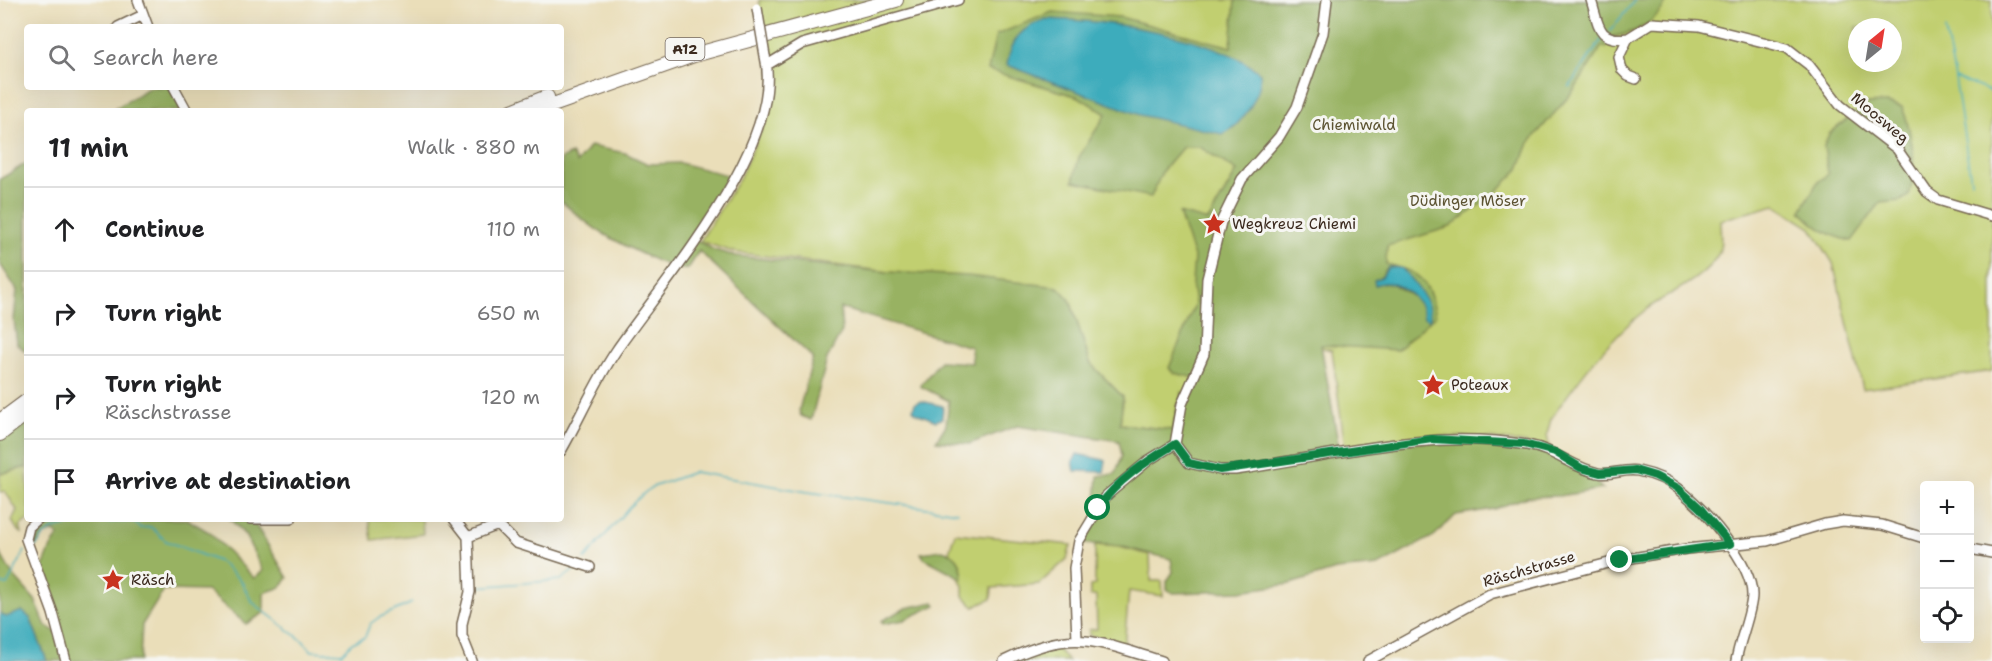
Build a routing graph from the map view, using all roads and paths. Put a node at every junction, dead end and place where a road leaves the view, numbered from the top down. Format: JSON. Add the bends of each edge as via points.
{"nodes":[{"id":1,"x":138,"y":0,"type":"edge"},
{"id":2,"x":861,"y":0,"type":"edge"},
{"id":3,"x":896,"y":0,"type":"edge"},
{"id":4,"x":958,"y":0,"type":"edge"},
{"id":5,"x":1327,"y":0,"type":"edge"},
{"id":6,"x":1591,"y":0,"type":"edge"},
{"id":7,"x":756,"y":4,"type":"edge"},
{"id":8,"x":143,"y":15,"type":"junction"},
{"id":9,"x":124,"y":24,"type":"edge"},
{"id":10,"x":147,"y":24,"type":"edge"},
{"id":11,"x":1606,"y":36,"type":"junction"},
{"id":12,"x":1629,"y":38,"type":"junction"},
{"id":13,"x":1619,"y":57,"type":"junction"},
{"id":14,"x":766,"y":60,"type":"junction"},
{"id":15,"x":1636,"y":80,"type":"dead end"},
{"id":16,"x":176,"y":90,"type":"edge"},
{"id":17,"x":185,"y":108,"type":"edge"},
{"id":18,"x":520,"y":108,"type":"edge"},
{"id":19,"x":545,"y":108,"type":"edge"},
{"id":20,"x":1992,"y":216,"type":"edge"},
{"id":21,"x":24,"y":405,"type":"edge"},
{"id":22,"x":14,"y":417,"type":"edge"},
{"id":23,"x":0,"y":434,"type":"edge"},
{"id":24,"x":1175,"y":444,"type":"junction"},
{"id":25,"x":564,"y":446,"type":"edge"},
{"id":26,"x":35,"y":522,"type":"edge"},
{"id":27,"x":456,"y":522,"type":"edge"},
{"id":28,"x":501,"y":522,"type":"edge"},
{"id":29,"x":468,"y":537,"type":"junction"},
{"id":30,"x":1920,"y":537,"type":"edge"},
{"id":31,"x":1730,"y":544,"type":"junction"},
{"id":32,"x":1974,"y":550,"type":"edge"},
{"id":33,"x":1992,"y":552,"type":"edge"},
{"id":34,"x":590,"y":567,"type":"dead end"},
{"id":35,"x":1077,"y":639,"type":"junction"},
{"id":36,"x":468,"y":659,"type":"edge"},
{"id":37,"x":66,"y":661,"type":"edge"},
{"id":38,"x":1004,"y":661,"type":"edge"},
{"id":39,"x":1162,"y":661,"type":"edge"},
{"id":40,"x":1368,"y":661,"type":"edge"},
{"id":41,"x":1736,"y":661,"type":"edge"}],
"edges":[{"from":1,"to":8,"type":"street"},
{"from":2,"to":18,"type":"highway","number":"A12","via":[[669,54]]},
{"from":3,"to":19,"type":"highway","number":"A12","via":[[694,56]]},
{"from":4,"to":14,"type":"street","via":[[802,44]]},
{"from":5,"to":24,"type":"street","via":[[1323,33],[1298,107],[1279,137],[1242,179],[1221,222],[1207,279],[1204,354],[1182,404]]},
{"from":6,"to":11,"type":"street"},
{"from":7,"to":14,"type":"street","bridge":true},
{"from":8,"to":9,"type":"street"},
{"from":8,"to":10,"type":"street"},
{"from":11,"to":12,"type":"street"},
{"from":11,"to":13,"type":"street"},
{"from":12,"to":13,"type":"street"},
{"from":12,"to":20,"type":"street","name":"Moosweg","via":[[1646,26],[1665,22],[1699,26],[1787,48],[1815,72],[1840,105],[1897,149],[1926,192],[1938,200]]},
{"from":13,"to":15,"type":"street","via":[[1622,70]]},
{"from":14,"to":25,"type":"street","via":[[768,94],[764,113],[727,190],[696,244],[616,351]]},
{"from":16,"to":17,"type":"street"},
{"from":21,"to":22,"type":"highway"},
{"from":22,"to":23,"type":"highway"},
{"from":24,"to":31,"type":"street","via":[[1189,463],[1220,470],[1432,439],[1524,444],[1555,452],[1581,468],[1600,473],[1635,470],[1655,476],[1678,488]]},
{"from":24,"to":35,"type":"street","via":[[1107,495],[1079,541],[1074,568]]},
{"from":26,"to":37,"type":"street","via":[[26,539]]},
{"from":27,"to":29,"type":"street"},
{"from":28,"to":29,"type":"street"},
{"from":28,"to":34,"type":"street","via":[[516,543]]},
{"from":29,"to":36,"type":"street","via":[[470,592],[462,624]]},
{"from":30,"to":31,"type":"street","name":"Räschstrasse","via":[[1881,525],[1849,521],[1767,541]]},
{"from":31,"to":40,"type":"street","name":"Räschstrasse","via":[[1620,560],[1507,589],[1468,604]]},
{"from":31,"to":41,"type":"street","via":[[1752,594]]},
{"from":32,"to":33,"type":"street"},
{"from":35,"to":38,"type":"street","via":[[1051,642]]},
{"from":35,"to":39,"type":"street"}]}
